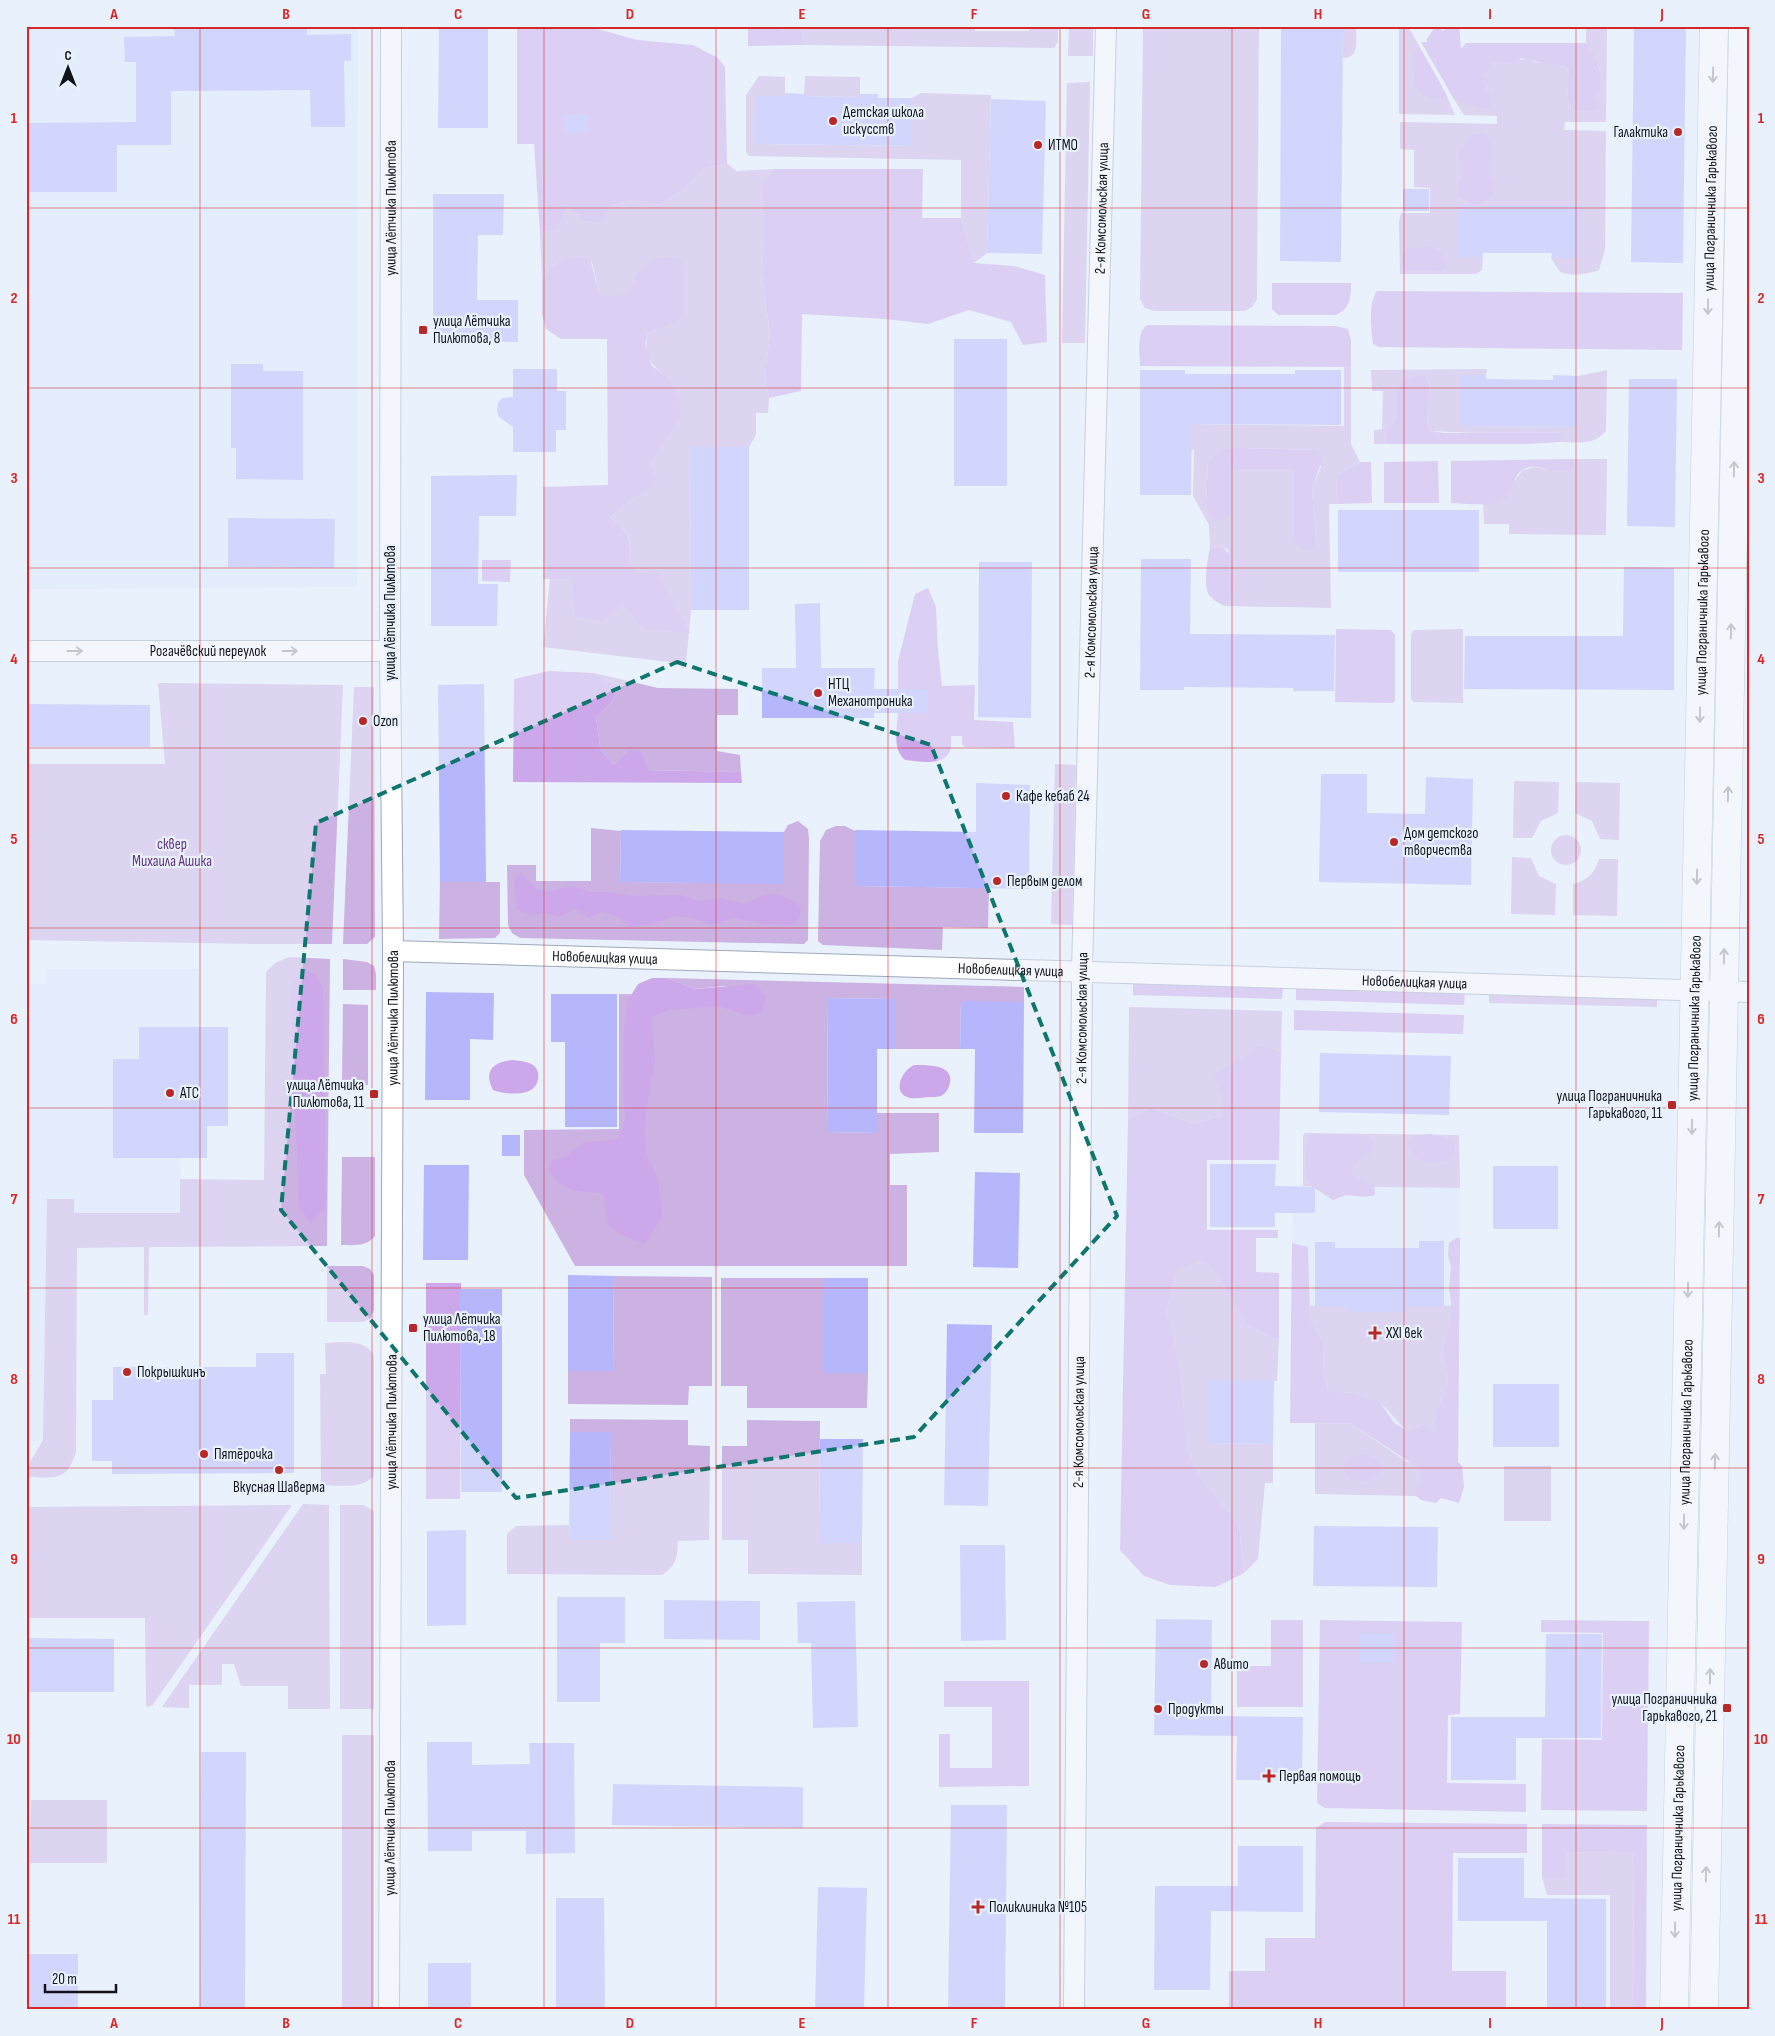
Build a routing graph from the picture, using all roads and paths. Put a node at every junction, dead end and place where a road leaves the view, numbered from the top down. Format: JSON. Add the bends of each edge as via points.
{"nodes":[{"id":1,"x":391,"y":26,"type":"edge"},
{"id":2,"x":1106,"y":26,"type":"edge"},
{"id":3,"x":1714,"y":26,"type":"edge"},
{"id":4,"x":1743,"y":26,"type":"edge"},
{"id":5,"x":26,"y":651,"type":"edge"},
{"id":6,"x":390,"y":651,"type":"junction"},
{"id":7,"x":393,"y":951,"type":"junction"},
{"id":8,"x":1082,"y":972,"type":"junction"},
{"id":9,"x":1694,"y":991,"type":"junction"},
{"id":10,"x":1736,"y":992,"type":"edge"},
{"id":11,"x":389,"y":2010,"type":"edge"},
{"id":12,"x":1074,"y":2010,"type":"edge"},
{"id":13,"x":1674,"y":2010,"type":"edge"},
{"id":14,"x":1704,"y":2010,"type":"edge"}],
"edges":[{"from":1,"to":6,"type":"street","name":"улица Лётчика Пилютова"},
{"from":2,"to":8,"type":"street","name":"2-я Комсомольская улица"},
{"from":3,"to":9,"type":"street","name":"улица Пограничника Гарькавого","one_way":true},
{"from":10,"to":4,"type":"street","name":"улица Пограничника Гарькавого","one_way":true},
{"from":5,"to":6,"type":"street","name":"Рогачёвский переулок","one_way":true},
{"from":6,"to":7,"type":"street","name":"улица Лётчика Пилютова"},
{"from":7,"to":8,"type":"street","name":"Новобелицкая улица"},
{"from":7,"to":11,"type":"street","name":"улица Лётчика Пилютова"},
{"from":8,"to":9,"type":"street","name":"Новобелицкая улица"},
{"from":8,"to":12,"type":"street","name":"2-я Комсомольская улица"},
{"from":9,"to":10,"type":"street","name":"Новобелицкая улица"},
{"from":9,"to":13,"type":"street","name":"улица Пограничника Гарькавого","one_way":true},
{"from":14,"to":10,"type":"street","name":"улица Пограничника Гарькавого","one_way":true}]}
